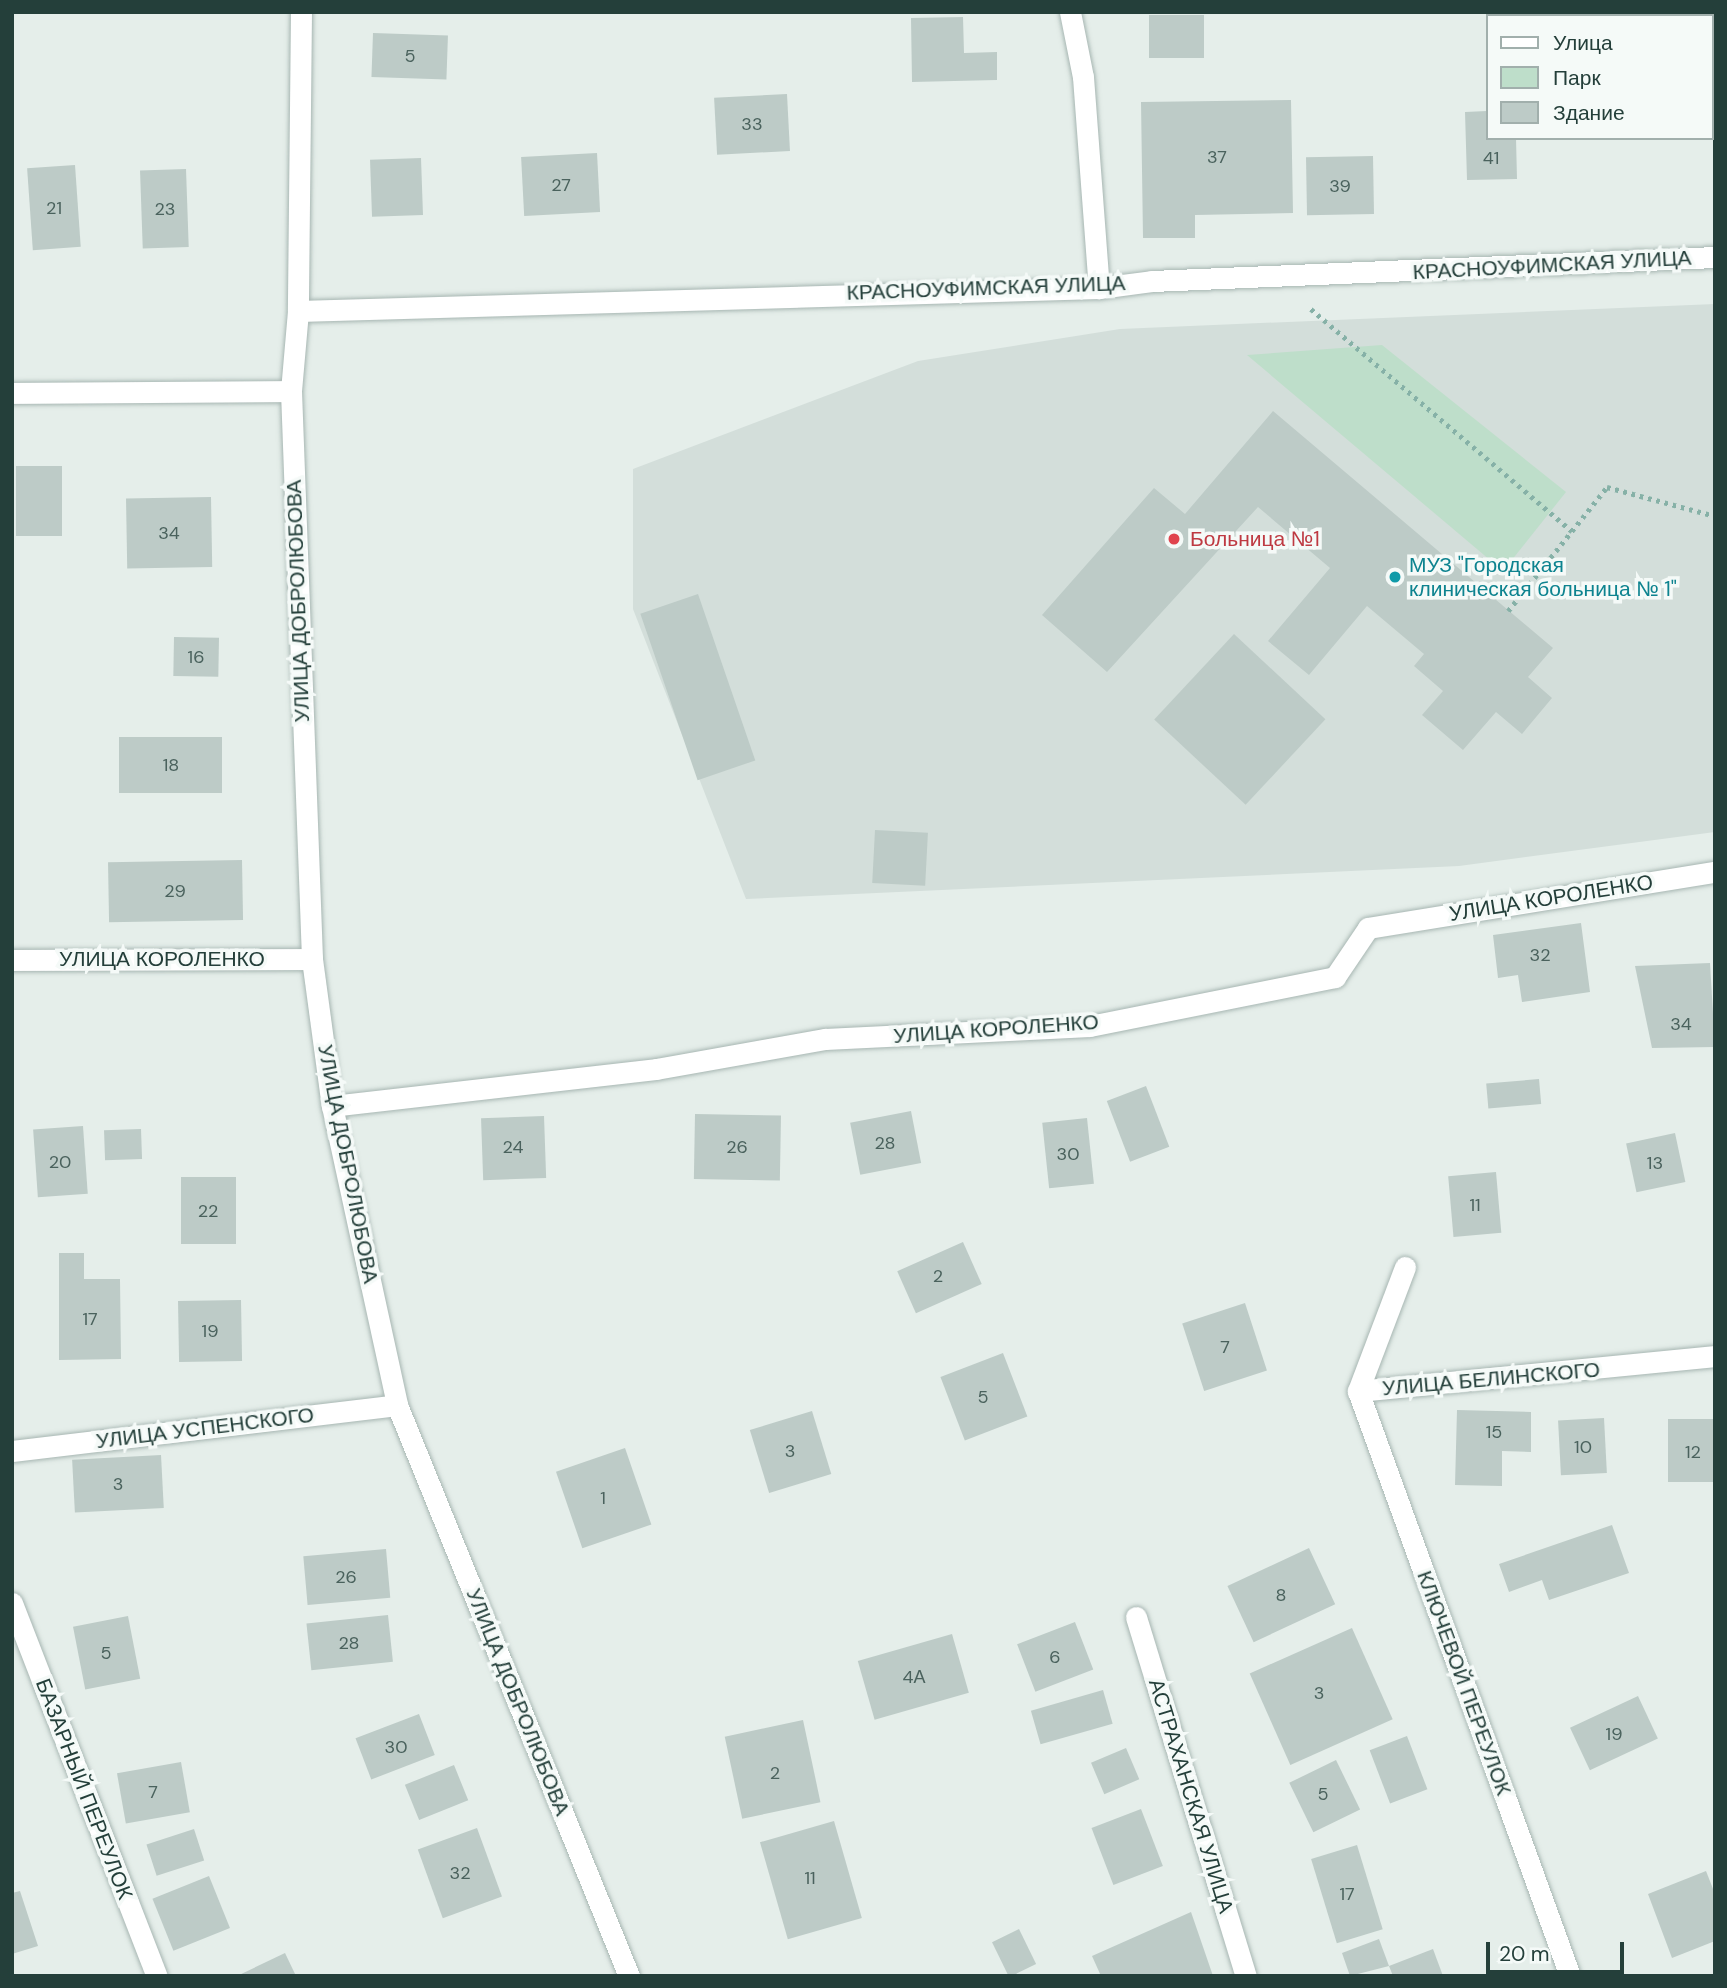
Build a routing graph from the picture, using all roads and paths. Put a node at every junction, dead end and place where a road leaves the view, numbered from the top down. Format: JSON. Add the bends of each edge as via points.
{"nodes":[{"id":1,"x":300,"y":12,"type":"edge"},
{"id":2,"x":1070,"y":12,"type":"edge"},
{"id":3,"x":1715,"y":257,"type":"edge"},
{"id":4,"x":1276,"y":279,"type":"junction"},
{"id":5,"x":1099,"y":288,"type":"junction"},
{"id":6,"x":298,"y":311,"type":"junction"},
{"id":7,"x":290,"y":391,"type":"junction"},
{"id":8,"x":12,"y":393,"type":"edge"},
{"id":9,"x":1715,"y":516,"type":"edge"},
{"id":10,"x":1572,"y":531,"type":"junction"},
{"id":11,"x":1508,"y":611,"type":"dead end"},
{"id":12,"x":1715,"y":872,"type":"edge"},
{"id":13,"x":312,"y":959,"type":"junction"},
{"id":14,"x":12,"y":960,"type":"edge"},
{"id":15,"x":332,"y":1107,"type":"junction"},
{"id":16,"x":1405,"y":1267,"type":"dead end"},
{"id":17,"x":1715,"y":1356,"type":"edge"},
{"id":18,"x":1358,"y":1391,"type":"junction"},
{"id":19,"x":397,"y":1405,"type":"junction"},
{"id":20,"x":12,"y":1451,"type":"edge"},
{"id":21,"x":12,"y":1603,"type":"edge"},
{"id":22,"x":1136,"y":1617,"type":"dead end"},
{"id":23,"x":157,"y":1976,"type":"edge"},
{"id":24,"x":629,"y":1976,"type":"edge"},
{"id":25,"x":1246,"y":1976,"type":"edge"},
{"id":26,"x":1570,"y":1976,"type":"edge"}],
"edges":[{"from":1,"to":6,"type":"street","name":"УЛИЦА ДОБРОЛЮБОВА"},
{"from":2,"to":5,"type":"street","via":[[1083,77]]},
{"from":3,"to":4,"type":"street","name":"КРАСНОУФИМСКАЯ УЛИЦА"},
{"from":4,"to":5,"type":"street","name":"КРАСНОУФИМСКАЯ УЛИЦА","via":[[1152,281]]},
{"from":4,"to":10,"type":"path"},
{"from":5,"to":6,"type":"street","name":"КРАСНОУФИМСКАЯ УЛИЦА"},
{"from":6,"to":7,"type":"street","name":"УЛИЦА ДОБРОЛЮБОВА"},
{"from":7,"to":8,"type":"street"},
{"from":7,"to":13,"type":"street","name":"УЛИЦА ДОБРОЛЮБОВА"},
{"from":9,"to":10,"type":"path","via":[[1607,487]]},
{"from":10,"to":11,"type":"path"},
{"from":12,"to":15,"type":"street","name":"УЛИЦА КОРОЛЕНКО","via":[[1368,928],[1335,977],[1090,1026],[825,1039],[656,1069]]},
{"from":13,"to":14,"type":"street","name":"УЛИЦА КОРОЛЕНКО"},
{"from":13,"to":15,"type":"street","name":"УЛИЦА ДОБРОЛЮБОВА"},
{"from":15,"to":19,"type":"street","name":"УЛИЦА ДОБРОЛЮБОВА"},
{"from":16,"to":18,"type":"street","name":"УЛИЦА БЕЛИНСКОГО"},
{"from":17,"to":18,"type":"street","name":"УЛИЦА БЕЛИНСКОГО"},
{"from":18,"to":26,"type":"street","name":"КЛЮЧЕВОЙ ПЕРЕУЛОК"},
{"from":19,"to":20,"type":"street","name":"УЛИЦА УСПЕНСКОГО"},
{"from":19,"to":24,"type":"street","name":"УЛИЦА ДОБРОЛЮБОВА"},
{"from":21,"to":23,"type":"street","name":"БАЗАРНЫЙ ПЕРЕУЛОК"},
{"from":22,"to":25,"type":"street","name":"АСТРАХАНСКАЯ УЛИЦА"}]}
